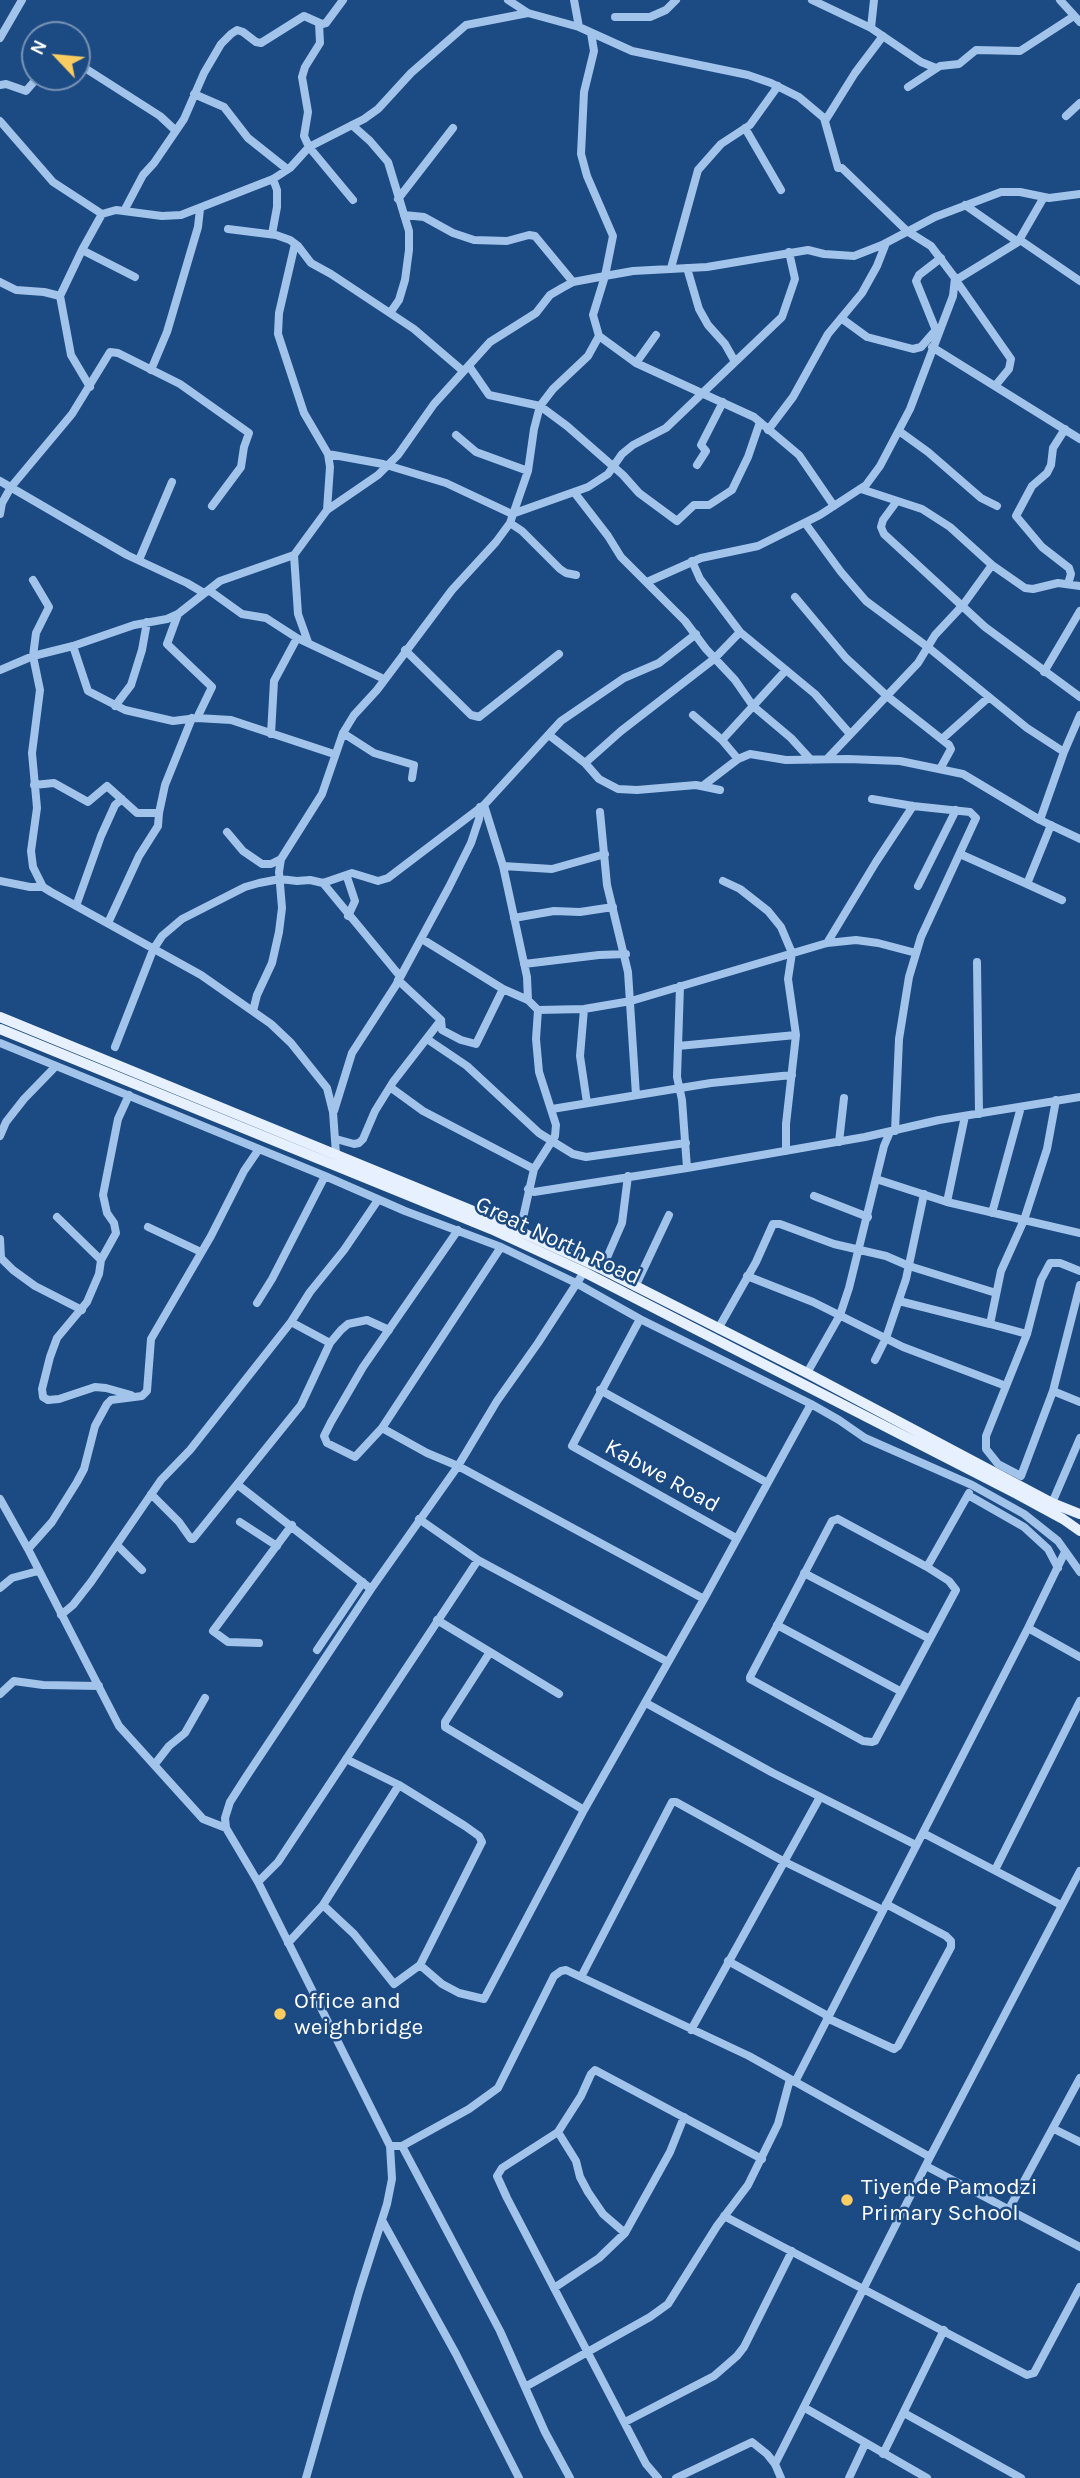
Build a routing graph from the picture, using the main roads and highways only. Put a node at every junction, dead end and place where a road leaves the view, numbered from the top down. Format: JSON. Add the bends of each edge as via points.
{"nodes":[{"id":1,"x":0,"y":1017,"type":"edge"},
{"id":2,"x":0,"y":1029,"type":"edge"},
{"id":3,"x":1080,"y":1512,"type":"edge"},
{"id":4,"x":1080,"y":1531,"type":"edge"}],
"edges":[{"from":1,"to":3,"type":"main road","name":"Great North Road","via":[[520,1231],[807,1373],[1052,1503]]},
{"from":2,"to":4,"type":"main road","name":"Great North Road","via":[[491,1229],[584,1272],[1017,1494]]}]}
